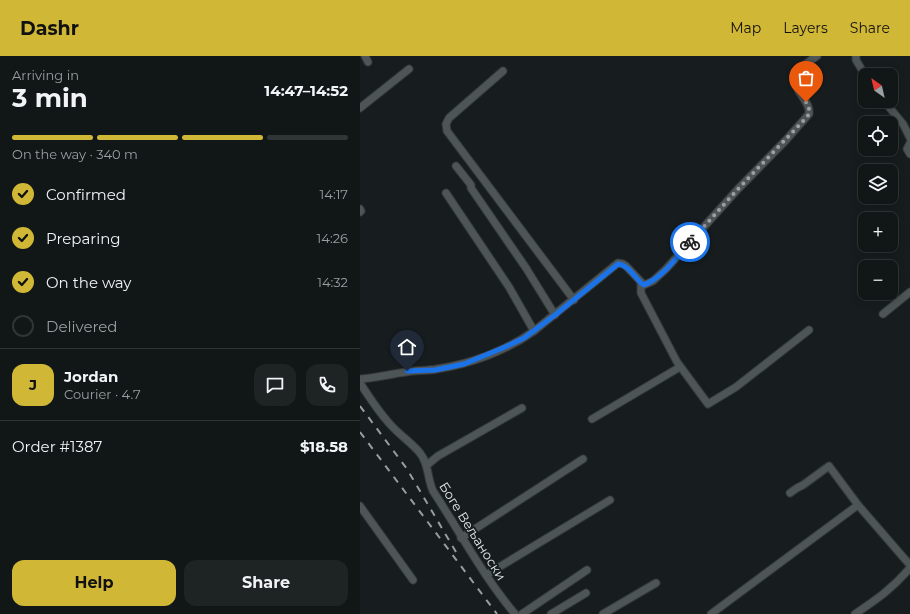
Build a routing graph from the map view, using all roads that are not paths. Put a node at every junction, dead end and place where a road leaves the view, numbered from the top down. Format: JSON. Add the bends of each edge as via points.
{"nodes":[{"id":1,"x":817,"y":56,"type":"edge"},
{"id":2,"x":856,"y":56,"type":"edge"},
{"id":3,"x":861,"y":68,"type":"edge"},
{"id":4,"x":409,"y":69,"type":"dead end"},
{"id":5,"x":503,"y":72,"type":"dead end"},
{"id":6,"x":360,"y":108,"type":"edge"},
{"id":7,"x":890,"y":108,"type":"edge"},
{"id":8,"x":910,"y":138,"type":"edge"},
{"id":9,"x":910,"y":143,"type":"edge"},
{"id":10,"x":910,"y":154,"type":"edge"},
{"id":11,"x":456,"y":170,"type":"dead end"},
{"id":12,"x":446,"y":193,"type":"dead end"},
{"id":13,"x":360,"y":209,"type":"edge"},
{"id":14,"x":360,"y":212,"type":"edge"},
{"id":15,"x":641,"y":283,"type":"junction"},
{"id":16,"x":910,"y":292,"type":"edge"},
{"id":17,"x":574,"y":300,"type":"junction"},
{"id":18,"x":883,"y":314,"type":"dead end"},
{"id":19,"x":555,"y":315,"type":"junction"},
{"id":20,"x":809,"y":330,"type":"dead end"},
{"id":21,"x":534,"y":331,"type":"junction"},
{"id":22,"x":680,"y":367,"type":"junction"},
{"id":23,"x":360,"y":379,"type":"edge"},
{"id":24,"x":360,"y":383,"type":"edge"},
{"id":25,"x":522,"y":408,"type":"dead end"},
{"id":26,"x":592,"y":419,"type":"dead end"},
{"id":27,"x":583,"y":459,"type":"dead end"},
{"id":28,"x":427,"y":465,"type":"junction"},
{"id":29,"x":790,"y":493,"type":"dead end"},
{"id":30,"x":610,"y":500,"type":"dead end"},
{"id":31,"x":858,"y":505,"type":"junction"},
{"id":32,"x":360,"y":506,"type":"edge"},
{"id":33,"x":461,"y":538,"type":"junction"},
{"id":34,"x":910,"y":565,"type":"edge"},
{"id":35,"x":910,"y":568,"type":"edge"},
{"id":36,"x":587,"y":570,"type":"dead end"},
{"id":37,"x":486,"y":575,"type":"junction"},
{"id":38,"x":413,"y":580,"type":"dead end"},
{"id":39,"x":656,"y":583,"type":"dead end"},
{"id":40,"x":586,"y":593,"type":"dead end"},
{"id":41,"x":515,"y":614,"type":"edge"},
{"id":42,"x":522,"y":614,"type":"edge"},
{"id":43,"x":551,"y":614,"type":"edge"},
{"id":44,"x":603,"y":614,"type":"edge"},
{"id":45,"x":711,"y":614,"type":"edge"},
{"id":46,"x":855,"y":614,"type":"edge"}],
"edges":[{"from":1,"to":15,"type":"street","via":[[802,67],[795,78],[797,90],[810,109],[807,117],[666,269],[648,283]]},
{"from":2,"to":3,"type":"street"},
{"from":4,"to":6,"type":"street"},
{"from":5,"to":17,"type":"street","via":[[449,118],[446,124],[447,131]]},
{"from":7,"to":8,"type":"street","via":[[903,124]]},
{"from":9,"to":10,"type":"street","via":[[907,149]]},
{"from":11,"to":19,"type":"street","via":[[526,268]]},
{"from":12,"to":21,"type":"street","via":[[509,287]]},
{"from":13,"to":14,"type":"street"},
{"from":15,"to":17,"type":"street","via":[[626,266],[618,264]]},
{"from":15,"to":22,"type":"street","via":[[641,293]]},
{"from":16,"to":18,"type":"street"},
{"from":17,"to":19,"type":"street"},
{"from":19,"to":21,"type":"street"},
{"from":20,"to":22,"type":"street","via":[[736,387],[708,404]]},
{"from":21,"to":23,"type":"street","via":[[505,347],[464,364]]},
{"from":22,"to":26,"type":"street"},
{"from":24,"to":28,"type":"street","name":"Боге Вељаноски","via":[[389,424],[420,453]]},
{"from":25,"to":28,"type":"street","via":[[438,456]]},
{"from":27,"to":33,"type":"street"},
{"from":28,"to":33,"type":"street","name":"Боге Вељаноски","via":[[430,486]]},
{"from":29,"to":31,"type":"street","via":[[829,466]]},
{"from":30,"to":37,"type":"street"},
{"from":31,"to":34,"type":"street"},
{"from":31,"to":45,"type":"street"},
{"from":32,"to":38,"type":"street"},
{"from":33,"to":37,"type":"street","name":"Боге Вељаноски"},
{"from":35,"to":46,"type":"street","via":[[897,584]]},
{"from":36,"to":42,"type":"street"},
{"from":37,"to":41,"type":"street","name":"Боге Вељаноски"},
{"from":39,"to":44,"type":"street"},
{"from":40,"to":43,"type":"street"}]}
